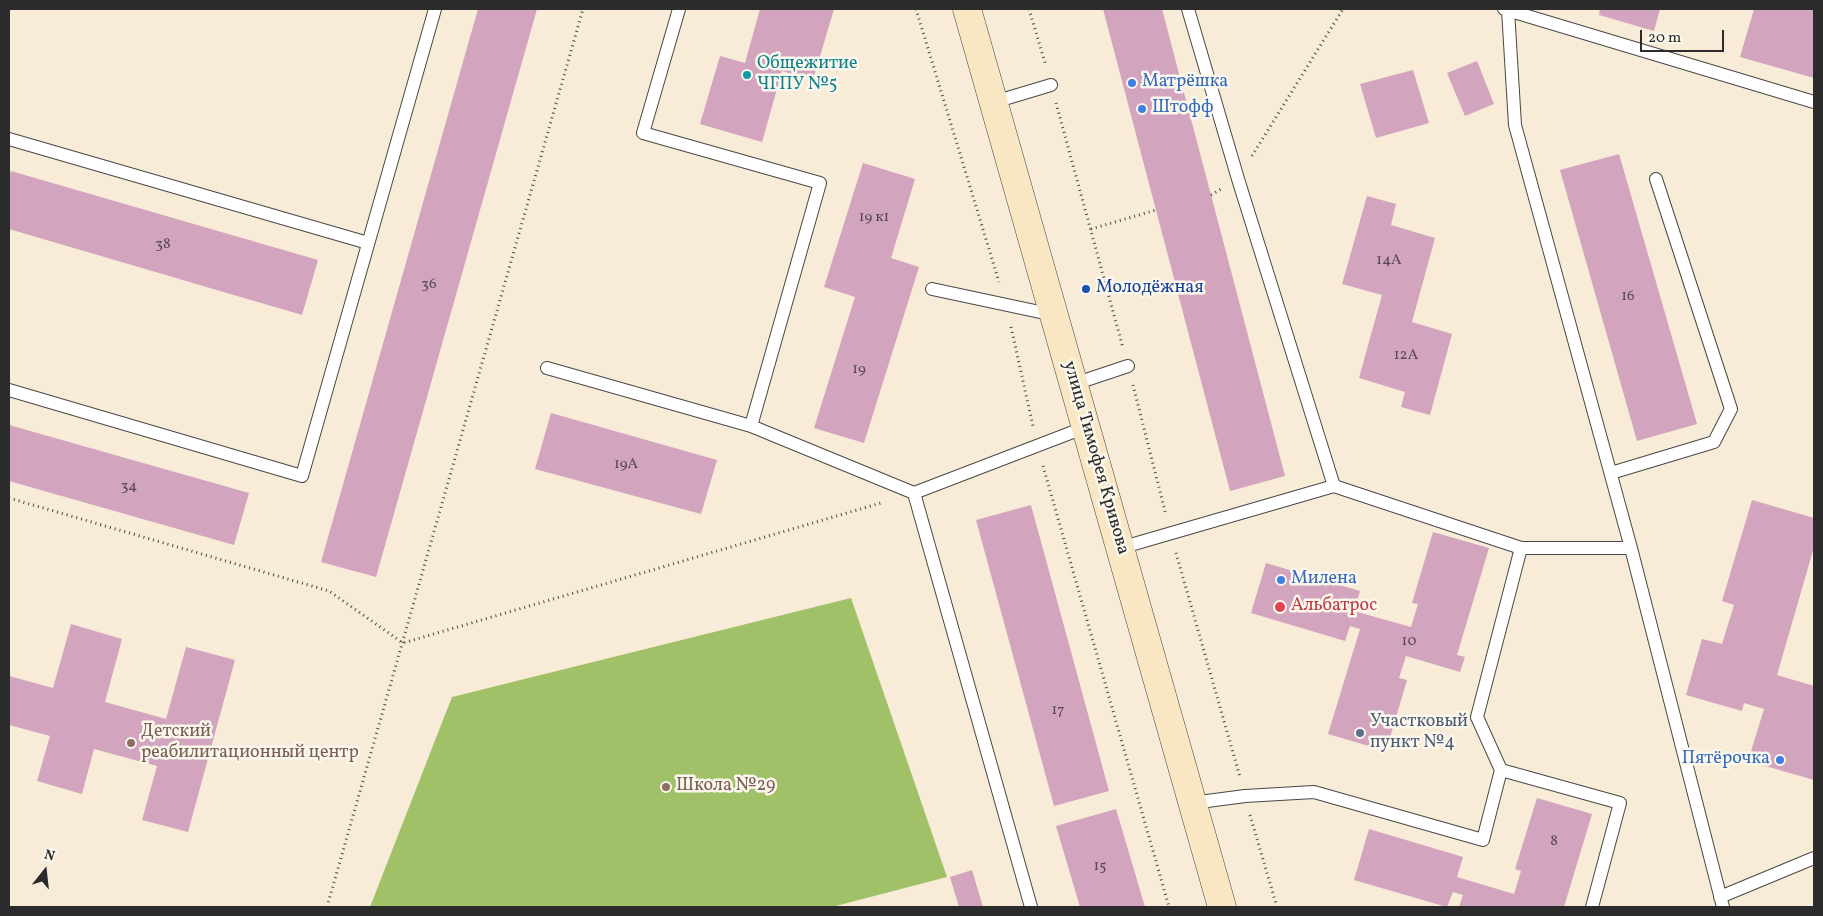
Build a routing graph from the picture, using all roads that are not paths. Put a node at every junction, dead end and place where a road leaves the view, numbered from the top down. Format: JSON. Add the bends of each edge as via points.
{"nodes":[{"id":1,"x":435,"y":9,"type":"edge"},
{"id":2,"x":679,"y":9,"type":"edge"},
{"id":3,"x":968,"y":9,"type":"edge"},
{"id":4,"x":1188,"y":9,"type":"edge"},
{"id":5,"x":1506,"y":9,"type":"edge"},
{"id":6,"x":1051,"y":85,"type":"road end"},
{"id":7,"x":994,"y":102,"type":"junction"},
{"id":8,"x":1814,"y":102,"type":"edge"},
{"id":9,"x":9,"y":139,"type":"edge"},
{"id":10,"x":1656,"y":179,"type":"dead end"},
{"id":11,"x":368,"y":242,"type":"junction"},
{"id":12,"x":932,"y":289,"type":"dead end"},
{"id":13,"x":1054,"y":315,"type":"junction"},
{"id":14,"x":1128,"y":366,"type":"road end"},
{"id":15,"x":548,"y":368,"type":"dead end"},
{"id":16,"x":1074,"y":384,"type":"junction"},
{"id":17,"x":9,"y":390,"type":"edge"},
{"id":18,"x":751,"y":426,"type":"junction"},
{"id":19,"x":1086,"y":427,"type":"junction"},
{"id":20,"x":1611,"y":473,"type":"junction"},
{"id":21,"x":1334,"y":486,"type":"junction"},
{"id":22,"x":914,"y":493,"type":"junction"},
{"id":23,"x":1120,"y":548,"type":"junction"},
{"id":24,"x":1521,"y":548,"type":"junction"},
{"id":25,"x":1631,"y":548,"type":"junction"},
{"id":26,"x":1501,"y":770,"type":"junction"},
{"id":27,"x":1192,"y":803,"type":"junction"},
{"id":28,"x":1814,"y":858,"type":"edge"},
{"id":29,"x":1722,"y":902,"type":"edge"},
{"id":30,"x":1031,"y":907,"type":"edge"},
{"id":31,"x":1222,"y":907,"type":"edge"},
{"id":32,"x":1592,"y":907,"type":"edge"}],
"edges":[{"from":1,"to":11,"type":"lane"},
{"from":2,"to":18,"type":"lane","via":[[643,133],[820,183]]},
{"from":3,"to":7,"type":"street","name":"улица Тимофея Кривова"},
{"from":4,"to":21,"type":"lane"},
{"from":5,"to":8,"type":"lane"},
{"from":5,"to":20,"type":"lane","via":[[1515,125]]},
{"from":6,"to":7,"type":"lane"},
{"from":7,"to":13,"type":"street","name":"улица Тимофея Кривова"},
{"from":9,"to":11,"type":"lane"},
{"from":10,"to":20,"type":"lane","via":[[1731,409],[1714,442]]},
{"from":11,"to":17,"type":"lane","via":[[302,476]]},
{"from":12,"to":13,"type":"lane"},
{"from":13,"to":16,"type":"street","name":"улица Тимофея Кривова"},
{"from":14,"to":16,"type":"lane"},
{"from":15,"to":18,"type":"lane"},
{"from":16,"to":19,"type":"street","name":"улица Тимофея Кривова"},
{"from":18,"to":22,"type":"lane"},
{"from":19,"to":22,"type":"lane"},
{"from":19,"to":23,"type":"street","name":"улица Тимофея Кривова"},
{"from":20,"to":25,"type":"lane"},
{"from":21,"to":23,"type":"lane"},
{"from":21,"to":24,"type":"lane"},
{"from":22,"to":30,"type":"lane"},
{"from":23,"to":27,"type":"street","name":"улица Тимофея Кривова"},
{"from":24,"to":25,"type":"lane"},
{"from":24,"to":26,"type":"lane","via":[[1477,717]]},
{"from":25,"to":29,"type":"lane"},
{"from":26,"to":27,"type":"lane","via":[[1482,840],[1314,792]]},
{"from":26,"to":32,"type":"lane","via":[[1620,803]]},
{"from":27,"to":31,"type":"street","name":"улица Тимофея Кривова"},
{"from":28,"to":29,"type":"lane"}]}
